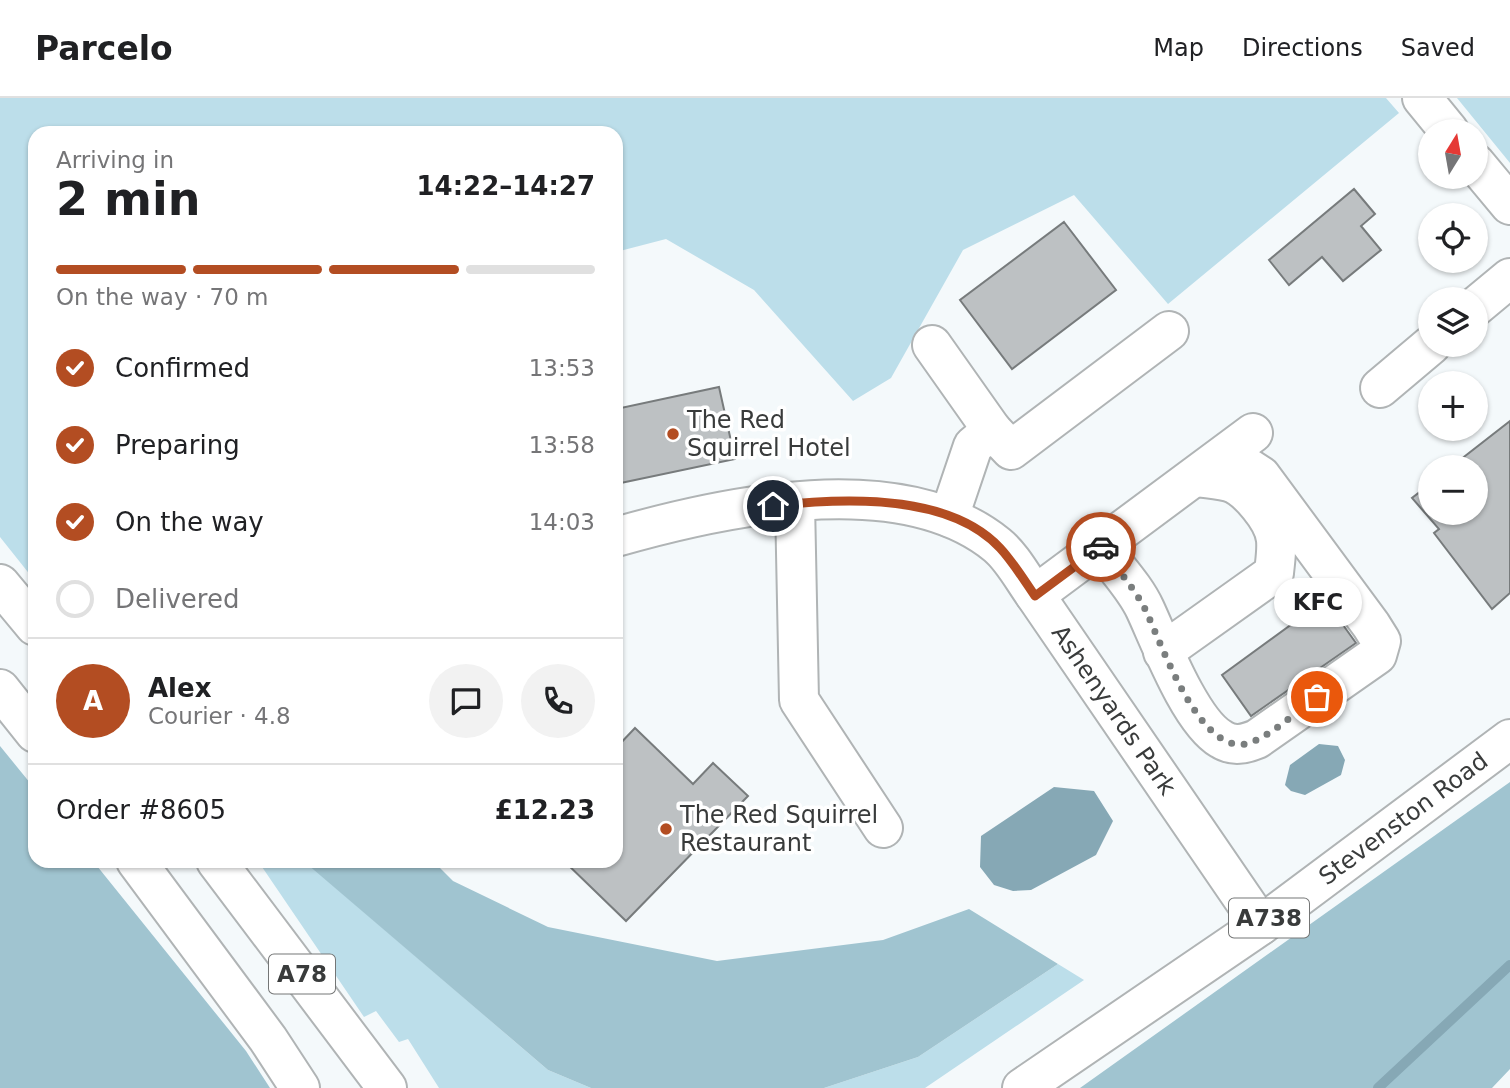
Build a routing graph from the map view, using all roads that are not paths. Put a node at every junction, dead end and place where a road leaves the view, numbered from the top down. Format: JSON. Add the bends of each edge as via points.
{"nodes":[{"id":1,"x":1422,"y":98,"type":"edge"},
{"id":2,"x":1439,"y":119,"type":"edge"},
{"id":3,"x":1488,"y":179,"type":"edge"},
{"id":4,"x":1510,"y":205,"type":"edge"},
{"id":5,"x":1510,"y":278,"type":"edge"},
{"id":6,"x":1488,"y":296,"type":"edge"},
{"id":7,"x":1169,"y":331,"type":"dead end"},
{"id":8,"x":932,"y":345,"type":"dead end"},
{"id":9,"x":1418,"y":356,"type":"edge"},
{"id":10,"x":1380,"y":388,"type":"dead end"},
{"id":11,"x":992,"y":430,"type":"junction"},
{"id":12,"x":1196,"y":477,"type":"junction"},
{"id":13,"x":795,"y":503,"type":"junction"},
{"id":14,"x":949,"y":517,"type":"junction"},
{"id":15,"x":623,"y":535,"type":"edge"},
{"id":16,"x":1101,"y":547,"type":"junction"},
{"id":17,"x":0,"y":584,"type":"edge"},
{"id":18,"x":1035,"y":596,"type":"junction"},
{"id":19,"x":28,"y":618,"type":"edge"},
{"id":20,"x":1163,"y":652,"type":"junction"},
{"id":21,"x":0,"y":689,"type":"edge"},
{"id":22,"x":28,"y":724,"type":"edge"},
{"id":23,"x":1510,"y":739,"type":"edge"},
{"id":24,"x":883,"y":828,"type":"dead end"},
{"id":25,"x":141,"y":868,"type":"edge"},
{"id":26,"x":221,"y":868,"type":"edge"},
{"id":27,"x":1261,"y":925,"type":"junction"},
{"id":28,"x":300,"y":1088,"type":"edge"},
{"id":29,"x":387,"y":1088,"type":"edge"},
{"id":30,"x":1022,"y":1088,"type":"edge"}],
"edges":[{"from":1,"to":2,"type":"main road"},
{"from":3,"to":4,"type":"main road"},
{"from":5,"to":6,"type":"main road"},
{"from":7,"to":11,"type":"main road","via":[[1011,450]]},
{"from":8,"to":11,"type":"main road"},
{"from":9,"to":10,"type":"main road"},
{"from":11,"to":14,"type":"main road","via":[[973,446]]},
{"from":12,"to":16,"type":"main road"},
{"from":12,"to":20,"type":"main road","via":[[1229,482],[1250,497],[1276,538],[1274,573]]},
{"from":12,"to":20,"type":"main road","via":[[1240,443],[1371,625],[1381,648],[1257,739],[1235,744],[1210,730]]},
{"from":13,"to":14,"type":"main road","name":"Ashenyards Park","via":[[885,502]]},
{"from":13,"to":15,"type":"main road","name":"Ashenyards Park","via":[[728,511]]},
{"from":13,"to":24,"type":"main road","via":[[799,699]]},
{"from":14,"to":18,"type":"main road","name":"Ashenyards Park","via":[[999,546]]},
{"from":16,"to":18,"type":"main road"},
{"from":16,"to":20,"type":"main road","via":[[1144,606]]},
{"from":17,"to":19,"type":"main road"},
{"from":18,"to":27,"type":"main road","name":"Ashenyards Park"},
{"from":21,"to":22,"type":"main road"},
{"from":23,"to":27,"type":"main road","name":"Stevenston Road","number":"A738"},
{"from":25,"to":28,"type":"main road","number":"A78"},
{"from":26,"to":29,"type":"main road","number":"A78"},
{"from":27,"to":30,"type":"main road","name":"Stevenston Road","number":"A738"}]}
